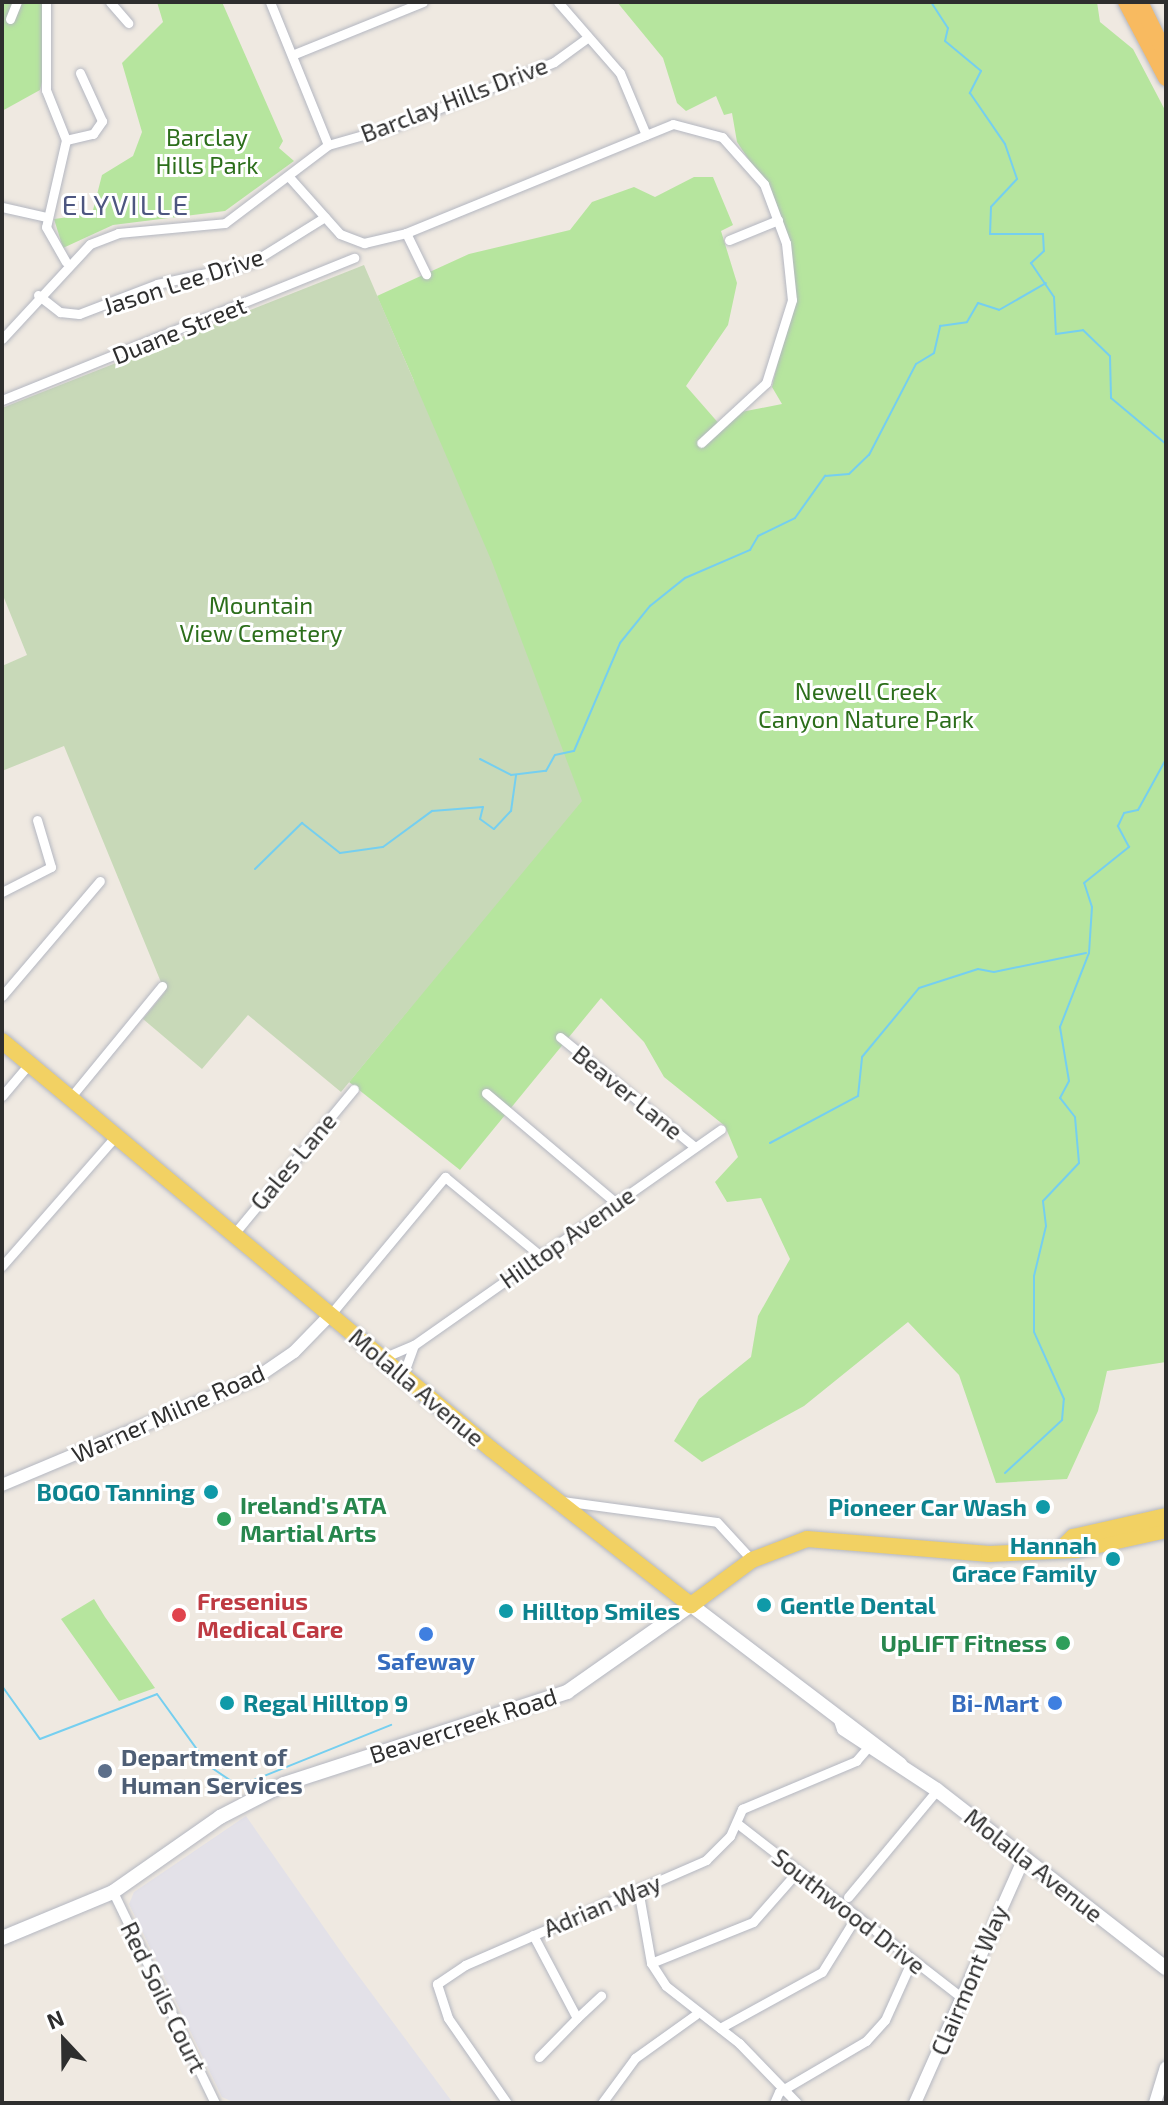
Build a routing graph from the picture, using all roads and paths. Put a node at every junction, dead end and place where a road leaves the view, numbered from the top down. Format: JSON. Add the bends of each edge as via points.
{"nodes":[{"id":1,"x":17,"y":2,"type":"edge"},
{"id":2,"x":46,"y":2,"type":"edge"},
{"id":3,"x":110,"y":2,"type":"edge"},
{"id":4,"x":270,"y":2,"type":"edge"},
{"id":5,"x":423,"y":2,"type":"edge"},
{"id":6,"x":558,"y":2,"type":"edge"},
{"id":7,"x":1126,"y":2,"type":"edge"},
{"id":8,"x":1140,"y":2,"type":"edge"},
{"id":9,"x":10,"y":19,"type":"dead end"},
{"id":10,"x":128,"y":23,"type":"dead end"},
{"id":11,"x":587,"y":38,"type":"junction"},
{"id":12,"x":292,"y":55,"type":"junction"},
{"id":13,"x":1166,"y":55,"type":"edge"},
{"id":14,"x":80,"y":73,"type":"dead end"},
{"id":15,"x":1166,"y":78,"type":"edge"},
{"id":16,"x":646,"y":135,"type":"junction"},
{"id":17,"x":66,"y":140,"type":"junction"},
{"id":18,"x":328,"y":145,"type":"junction"},
{"id":19,"x":290,"y":178,"type":"junction"},
{"id":20,"x":2,"y":207,"type":"edge"},
{"id":21,"x":46,"y":217,"type":"junction"},
{"id":22,"x":325,"y":217,"type":"junction"},
{"id":23,"x":778,"y":220,"type":"junction"},
{"id":24,"x":406,"y":233,"type":"junction"},
{"id":25,"x":729,"y":240,"type":"dead end"},
{"id":26,"x":354,"y":258,"type":"dead end"},
{"id":27,"x":66,"y":262,"type":"junction"},
{"id":28,"x":426,"y":274,"type":"dead end"},
{"id":29,"x":38,"y":295,"type":"junction"},
{"id":30,"x":2,"y":339,"type":"edge"},
{"id":31,"x":2,"y":400,"type":"edge"},
{"id":32,"x":701,"y":443,"type":"dead end"},
{"id":33,"x":37,"y":820,"type":"dead end"},
{"id":34,"x":100,"y":881,"type":"dead end"},
{"id":35,"x":2,"y":892,"type":"edge"},
{"id":36,"x":162,"y":986,"type":"dead end"},
{"id":37,"x":2,"y":996,"type":"edge"},
{"id":38,"x":560,"y":1037,"type":"dead end"},
{"id":39,"x":2,"y":1041,"type":"edge"},
{"id":40,"x":29,"y":1064,"type":"junction"},
{"id":41,"x":354,"y":1089,"type":"dead end"},
{"id":42,"x":486,"y":1093,"type":"dead end"},
{"id":43,"x":2,"y":1096,"type":"edge"},
{"id":44,"x":70,"y":1098,"type":"junction"},
{"id":45,"x":721,"y":1129,"type":"dead end"},
{"id":46,"x":116,"y":1136,"type":"junction"},
{"id":47,"x":695,"y":1147,"type":"junction"},
{"id":48,"x":616,"y":1203,"type":"junction"},
{"id":49,"x":234,"y":1234,"type":"junction"},
{"id":50,"x":541,"y":1256,"type":"junction"},
{"id":51,"x":2,"y":1266,"type":"edge"},
{"id":52,"x":330,"y":1315,"type":"junction"},
{"id":53,"x":414,"y":1345,"type":"junction"},
{"id":54,"x":383,"y":1358,"type":"junction"},
{"id":55,"x":403,"y":1375,"type":"junction"},
{"id":56,"x":2,"y":1485,"type":"edge"},
{"id":57,"x":557,"y":1501,"type":"junction"},
{"id":58,"x":1166,"y":1516,"type":"edge"},
{"id":59,"x":1166,"y":1523,"type":"edge"},
{"id":60,"x":1166,"y":1530,"type":"edge"},
{"id":61,"x":1118,"y":1541,"type":"junction"},
{"id":62,"x":1064,"y":1546,"type":"junction"},
{"id":63,"x":752,"y":1560,"type":"junction"},
{"id":64,"x":691,"y":1605,"type":"junction"},
{"id":65,"x":841,"y":1720,"type":"junction"},
{"id":66,"x":869,"y":1746,"type":"junction"},
{"id":67,"x":900,"y":1764,"type":"junction"},
{"id":68,"x":937,"y":1790,"type":"junction"},
{"id":69,"x":738,"y":1824,"type":"junction"},
{"id":70,"x":1024,"y":1858,"type":"junction"},
{"id":71,"x":798,"y":1871,"type":"junction"},
{"id":72,"x":638,"y":1889,"type":"junction"},
{"id":73,"x":113,"y":1892,"type":"junction"},
{"id":74,"x":848,"y":1897,"type":"dead end"},
{"id":75,"x":856,"y":1917,"type":"junction"},
{"id":76,"x":533,"y":1935,"type":"junction"},
{"id":77,"x":2,"y":1938,"type":"edge"},
{"id":78,"x":912,"y":1960,"type":"junction"},
{"id":79,"x":651,"y":1963,"type":"junction"},
{"id":80,"x":1166,"y":1968,"type":"edge"},
{"id":81,"x":601,"y":1996,"type":"dead end"},
{"id":82,"x":961,"y":1997,"type":"junction"},
{"id":83,"x":695,"y":2015,"type":"junction"},
{"id":84,"x":577,"y":2018,"type":"junction"},
{"id":85,"x":720,"y":2028,"type":"junction"},
{"id":86,"x":539,"y":2057,"type":"dead end"},
{"id":87,"x":1166,"y":2068,"type":"edge"},
{"id":88,"x":779,"y":2092,"type":"junction"},
{"id":89,"x":215,"y":2103,"type":"edge"},
{"id":90,"x":507,"y":2103,"type":"edge"},
{"id":91,"x":602,"y":2103,"type":"edge"},
{"id":92,"x":774,"y":2103,"type":"edge"},
{"id":93,"x":797,"y":2103,"type":"edge"},
{"id":94,"x":915,"y":2103,"type":"edge"},
{"id":95,"x":1155,"y":2103,"type":"edge"}],
"edges":[{"from":1,"to":9,"type":"street"},
{"from":2,"to":17,"type":"street","via":[[46,90]]},
{"from":3,"to":10,"type":"street"},
{"from":4,"to":12,"type":"street"},
{"from":5,"to":12,"type":"street"},
{"from":6,"to":11,"type":"street"},
{"from":7,"to":15,"type":"highway"},
{"from":8,"to":13,"type":"highway"},
{"from":11,"to":16,"type":"street","via":[[620,73]]},
{"from":11,"to":18,"type":"street","name":"Barclay Hills Drive","via":[[540,68],[395,126]]},
{"from":12,"to":18,"type":"street"},
{"from":14,"to":17,"type":"street","via":[[102,121],[93,134]]},
{"from":16,"to":23,"type":"street","via":[[673,124],[722,137],[764,184]]},
{"from":16,"to":24,"type":"street"},
{"from":17,"to":21,"type":"street"},
{"from":18,"to":19,"type":"street","name":"Barclay Hills Drive"},
{"from":19,"to":22,"type":"street"},
{"from":19,"to":27,"type":"street","name":"Barclay Hills Drive","via":[[225,223],[118,233]]},
{"from":20,"to":21,"type":"street"},
{"from":21,"to":27,"type":"street","via":[[50,244]]},
{"from":22,"to":24,"type":"street","via":[[364,243]]},
{"from":22,"to":29,"type":"street","name":"Jason Lee Drive","via":[[251,263],[157,284],[79,314],[60,312]]},
{"from":23,"to":25,"type":"street"},
{"from":23,"to":32,"type":"street","via":[[793,280],[786,336],[753,401]]},
{"from":24,"to":28,"type":"street"},
{"from":26,"to":31,"type":"street","name":"Duane Street"},
{"from":27,"to":29,"type":"street","name":"Barclay Hills Drive"},
{"from":29,"to":30,"type":"street","name":"Barclay Hills Drive"},
{"from":33,"to":35,"type":"street","via":[[51,867]]},
{"from":34,"to":37,"type":"street"},
{"from":36,"to":44,"type":"street"},
{"from":38,"to":47,"type":"street","name":"Beaver Lane"},
{"from":39,"to":40,"type":"main road","name":"Molalla Avenue"},
{"from":40,"to":43,"type":"street"},
{"from":40,"to":44,"type":"main road","name":"Molalla Avenue"},
{"from":41,"to":49,"type":"street","name":"Gales Lane"},
{"from":42,"to":48,"type":"street"},
{"from":44,"to":46,"type":"main road","name":"Molalla Avenue"},
{"from":45,"to":47,"type":"street","name":"Hilltop Avenue"},
{"from":46,"to":49,"type":"main road","name":"Molalla Avenue"},
{"from":46,"to":51,"type":"street"},
{"from":47,"to":48,"type":"street","name":"Hilltop Avenue"},
{"from":48,"to":50,"type":"street","name":"Hilltop Avenue"},
{"from":49,"to":52,"type":"main road","name":"Molalla Avenue"},
{"from":50,"to":52,"type":"street","name":"Warner Milne Road","via":[[445,1177]]},
{"from":50,"to":53,"type":"street","name":"Hilltop Avenue"},
{"from":52,"to":54,"type":"main road","name":"Molalla Avenue"},
{"from":52,"to":56,"type":"street","name":"Warner Milne Road","via":[[294,1352],[256,1378]]},
{"from":53,"to":54,"type":"street","name":"Hilltop Avenue"},
{"from":53,"to":55,"type":"street"},
{"from":54,"to":55,"type":"main road","name":"Molalla Avenue"},
{"from":55,"to":57,"type":"main road","name":"Molalla Avenue"},
{"from":57,"to":63,"type":"street","via":[[717,1522]]},
{"from":57,"to":64,"type":"main road","name":"Molalla Avenue"},
{"from":58,"to":62,"type":"main road","name":"Beavercreek Road","via":[[1073,1537]]},
{"from":59,"to":61,"type":"main road"},
{"from":60,"to":61,"type":"main road","name":"Beavercreek Road"},
{"from":61,"to":62,"type":"main road","name":"Beavercreek Road"},
{"from":62,"to":63,"type":"main road","name":"Beavercreek Road","via":[[974,1554],[828,1538]]},
{"from":63,"to":64,"type":"main road","name":"Beavercreek Road"},
{"from":64,"to":65,"type":"main road","name":"Molalla Avenue"},
{"from":64,"to":73,"type":"main road","name":"Beavercreek Road","via":[[567,1692],[284,1784],[220,1817]]},
{"from":65,"to":66,"type":"main road","name":"Molalla Avenue"},
{"from":65,"to":67,"type":"main road","name":"Molalla Avenue","via":[[852,1720]]},
{"from":66,"to":67,"type":"main road","name":"Molalla Avenue"},
{"from":66,"to":69,"type":"street","name":"Adrian Way","via":[[856,1761],[742,1809]]},
{"from":67,"to":68,"type":"main road","name":"Molalla Avenue"},
{"from":68,"to":70,"type":"main road","name":"Molalla Avenue"},
{"from":68,"to":74,"type":"street"},
{"from":69,"to":71,"type":"street","name":"Southwood Drive"},
{"from":69,"to":72,"type":"street","name":"Adrian Way","via":[[706,1860]]},
{"from":70,"to":80,"type":"main road","name":"Molalla Avenue"},
{"from":70,"to":82,"type":"street","name":"Clairmont Way"},
{"from":71,"to":75,"type":"street","name":"Southwood Drive"},
{"from":71,"to":79,"type":"street","via":[[753,1922]]},
{"from":72,"to":76,"type":"street","name":"Adrian Way"},
{"from":72,"to":79,"type":"street"},
{"from":73,"to":77,"type":"main road","name":"Beavercreek Road"},
{"from":73,"to":89,"type":"street","name":"Red Soils Court"},
{"from":75,"to":78,"type":"street","name":"Southwood Drive"},
{"from":75,"to":85,"type":"street","via":[[822,1972]]},
{"from":76,"to":84,"type":"street"},
{"from":76,"to":90,"type":"street","name":"Adrian Way","via":[[445,1976],[434,1991]]},
{"from":78,"to":82,"type":"street","name":"Southwood Drive"},
{"from":78,"to":88,"type":"street","via":[[885,2020],[866,2041]]},
{"from":79,"to":83,"type":"street"},
{"from":81,"to":84,"type":"street"},
{"from":82,"to":94,"type":"street","name":"Clairmont Way"},
{"from":83,"to":85,"type":"street"},
{"from":83,"to":91,"type":"street","via":[[635,2058]]},
{"from":84,"to":86,"type":"street"},
{"from":85,"to":88,"type":"street"},
{"from":87,"to":95,"type":"street"},
{"from":88,"to":92,"type":"street"},
{"from":88,"to":93,"type":"street"}]}
